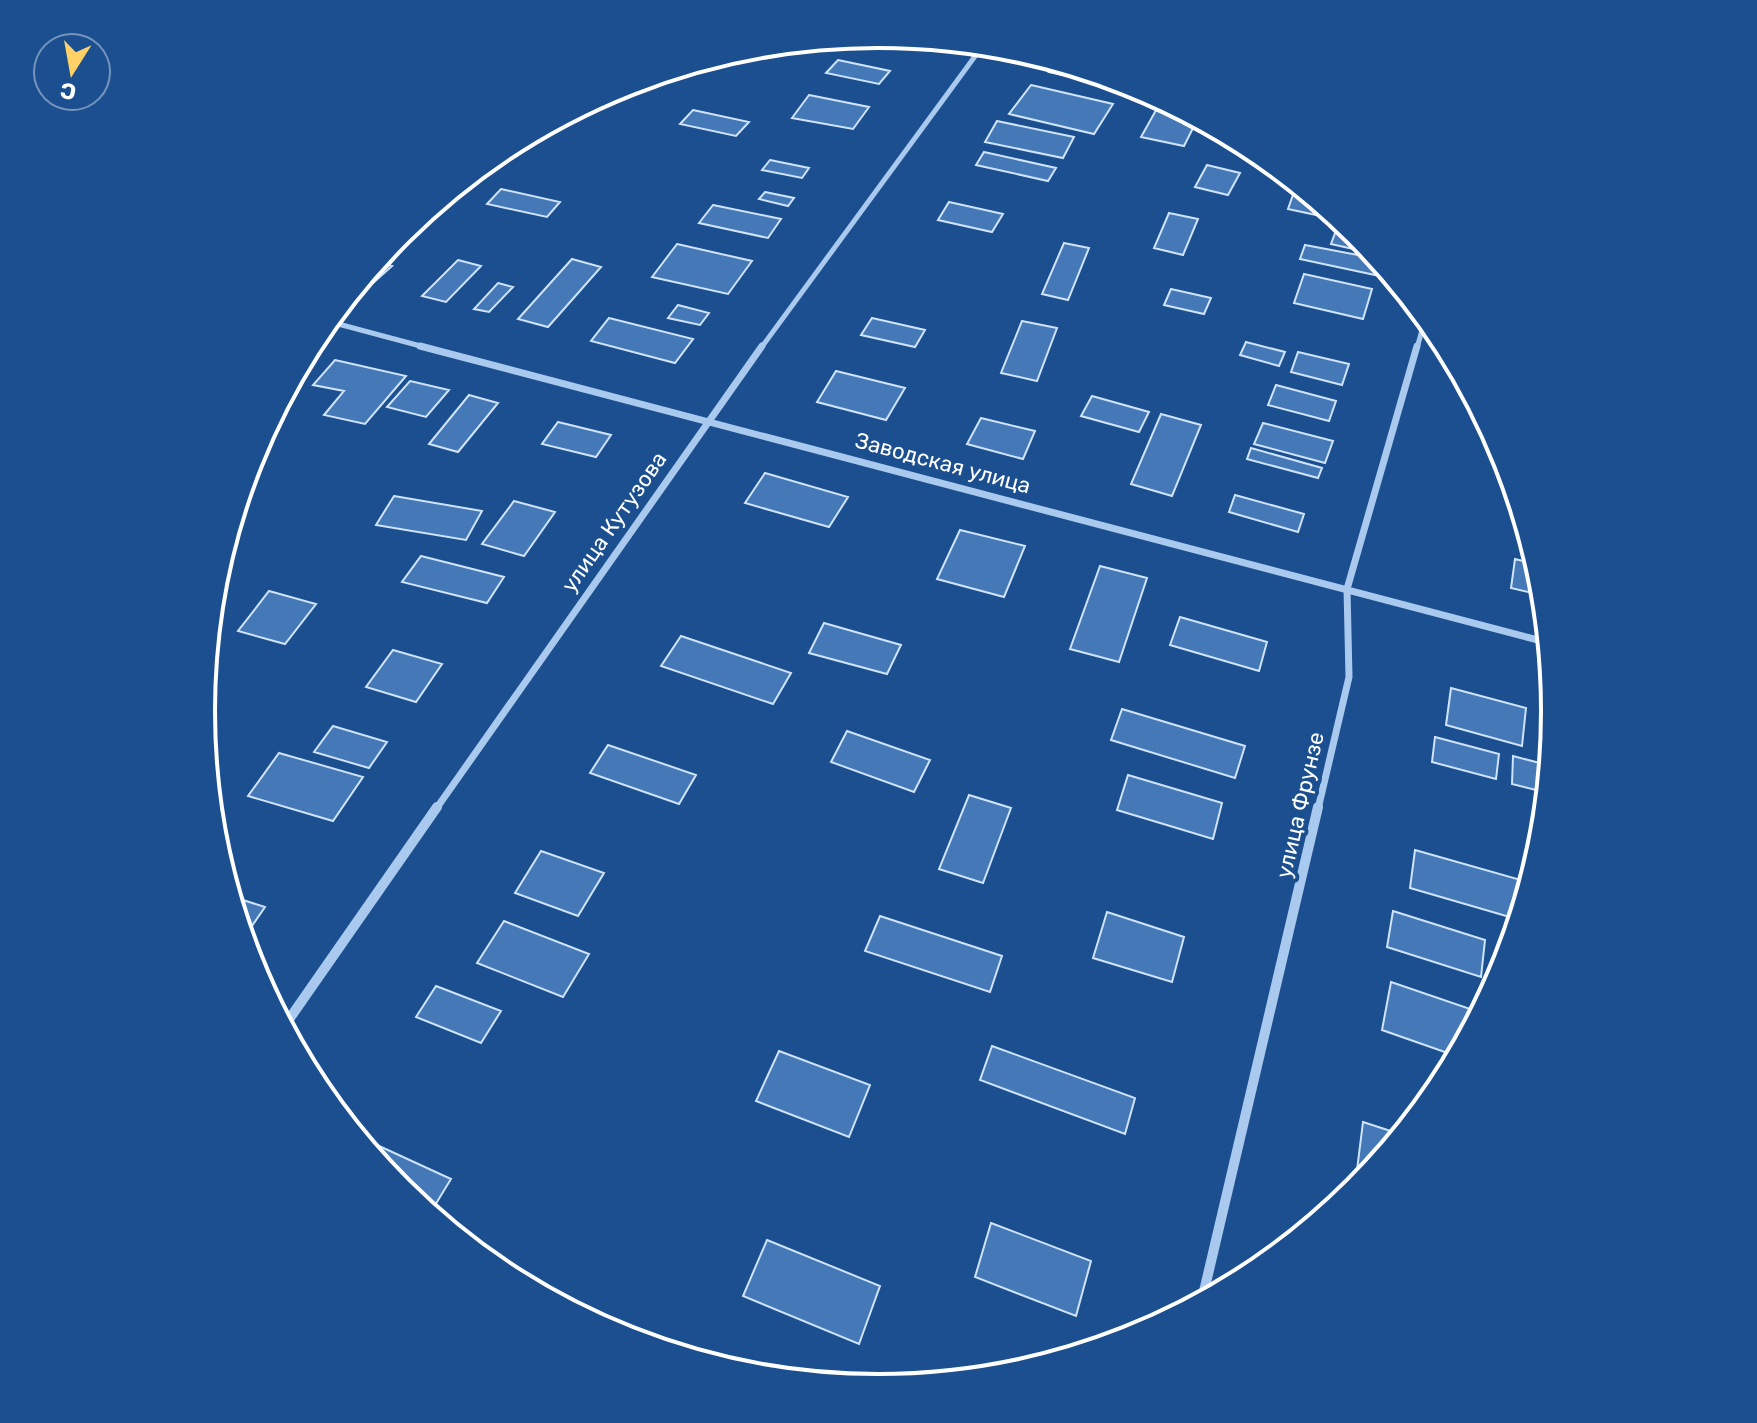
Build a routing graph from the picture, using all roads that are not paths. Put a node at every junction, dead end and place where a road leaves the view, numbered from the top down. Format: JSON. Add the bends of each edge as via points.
{"nodes":[{"id":1,"x":975,"y":56,"type":"edge"},
{"id":2,"x":340,"y":324,"type":"edge"},
{"id":3,"x":1422,"y":331,"type":"edge"},
{"id":4,"x":708,"y":419,"type":"junction"},
{"id":5,"x":1347,"y":589,"type":"junction"},
{"id":6,"x":1538,"y":640,"type":"edge"},
{"id":7,"x":290,"y":1018,"type":"edge"},
{"id":8,"x":1205,"y":1289,"type":"edge"}],
"edges":[{"from":1,"to":4,"type":"street","name":"улица Кутузова"},
{"from":2,"to":4,"type":"street","name":"Заводская улица"},
{"from":3,"to":5,"type":"street","name":"улица Фрунзе"},
{"from":4,"to":5,"type":"street","name":"Заводская улица"},
{"from":4,"to":7,"type":"street","name":"улица Кутузова"},
{"from":5,"to":6,"type":"street","name":"Заводская улица"},
{"from":5,"to":8,"type":"street","name":"улица Фрунзе","via":[[1349,677]]}]}
